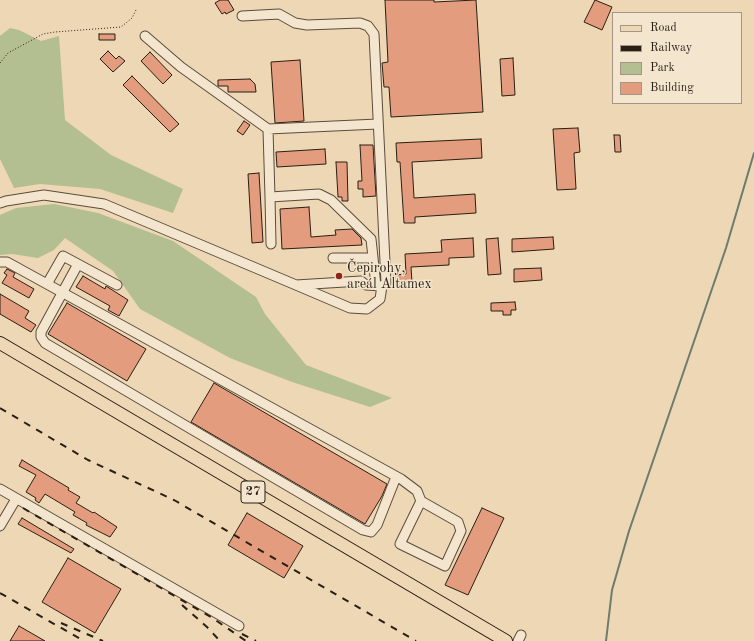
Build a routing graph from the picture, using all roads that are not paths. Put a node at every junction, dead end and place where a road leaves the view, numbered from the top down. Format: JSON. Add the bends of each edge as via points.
{"nodes":[{"id":1,"x":242,"y":16,"type":"dead end"},
{"id":2,"x":145,"y":36,"type":"dead end"},
{"id":3,"x":378,"y":124,"type":"junction"},
{"id":4,"x":268,"y":129,"type":"junction"},
{"id":5,"x":270,"y":197,"type":"junction"},
{"id":6,"x":0,"y":203,"type":"edge"},
{"id":7,"x":271,"y":244,"type":"dead end"},
{"id":8,"x":333,"y":258,"type":"dead end"},
{"id":9,"x":373,"y":258,"type":"junction"},
{"id":10,"x":0,"y":262,"type":"edge"},
{"id":11,"x":78,"y":264,"type":"junction"},
{"id":12,"x":47,"y":284,"type":"junction"},
{"id":13,"x":117,"y":285,"type":"dead end"},
{"id":14,"x":296,"y":285,"type":"junction"},
{"id":15,"x":379,"y":286,"type":"junction"},
{"id":16,"x":62,"y":293,"type":"junction"},
{"id":17,"x":0,"y":343,"type":"edge"},
{"id":18,"x":396,"y":477,"type":"junction"},
{"id":19,"x":0,"y":489,"type":"edge"},
{"id":20,"x":16,"y":499,"type":"junction"},
{"id":21,"x":421,"y":501,"type":"junction"},
{"id":22,"x":0,"y":526,"type":"edge"},
{"id":23,"x":239,"y":626,"type":"dead end"},
{"id":24,"x":506,"y":641,"type":"edge"}],
"edges":[{"from":1,"to":3,"type":"lane","via":[[278,14],[295,23],[307,25],[360,23],[368,26],[374,34]]},
{"from":2,"to":4,"type":"lane","via":[[181,67]]},
{"from":3,"to":4,"type":"lane"},
{"from":3,"to":15,"type":"lane","via":[[386,283]]},
{"from":4,"to":5,"type":"lane"},
{"from":5,"to":7,"type":"lane"},
{"from":5,"to":9,"type":"lane","via":[[318,194],[331,200],[371,239]]},
{"from":6,"to":14,"type":"lane","via":[[44,195],[104,204]]},
{"from":8,"to":9,"type":"lane"},
{"from":9,"to":15,"type":"lane"},
{"from":10,"to":12,"type":"lane","via":[[7,262]]},
{"from":11,"to":12,"type":"lane","via":[[63,256]]},
{"from":11,"to":13,"type":"lane"},
{"from":11,"to":16,"type":"lane"},
{"from":12,"to":16,"type":"lane"},
{"from":14,"to":15,"type":"lane","via":[[362,281],[366,285]]},
{"from":14,"to":15,"type":"lane","via":[[350,308],[367,309],[380,299]]},
{"from":16,"to":18,"type":"lane"},
{"from":16,"to":18,"type":"lane","via":[[41,332],[45,343],[363,530],[371,532],[377,525]]},
{"from":17,"to":24,"type":"main road","number":"27"},
{"from":18,"to":21,"type":"lane","via":[[417,492]]},
{"from":19,"to":20,"type":"lane"},
{"from":20,"to":22,"type":"lane"},
{"from":20,"to":23,"type":"lane"},
{"from":21,"to":21,"type":"lane","via":[[458,522],[461,531],[445,566],[400,544]]}]}
